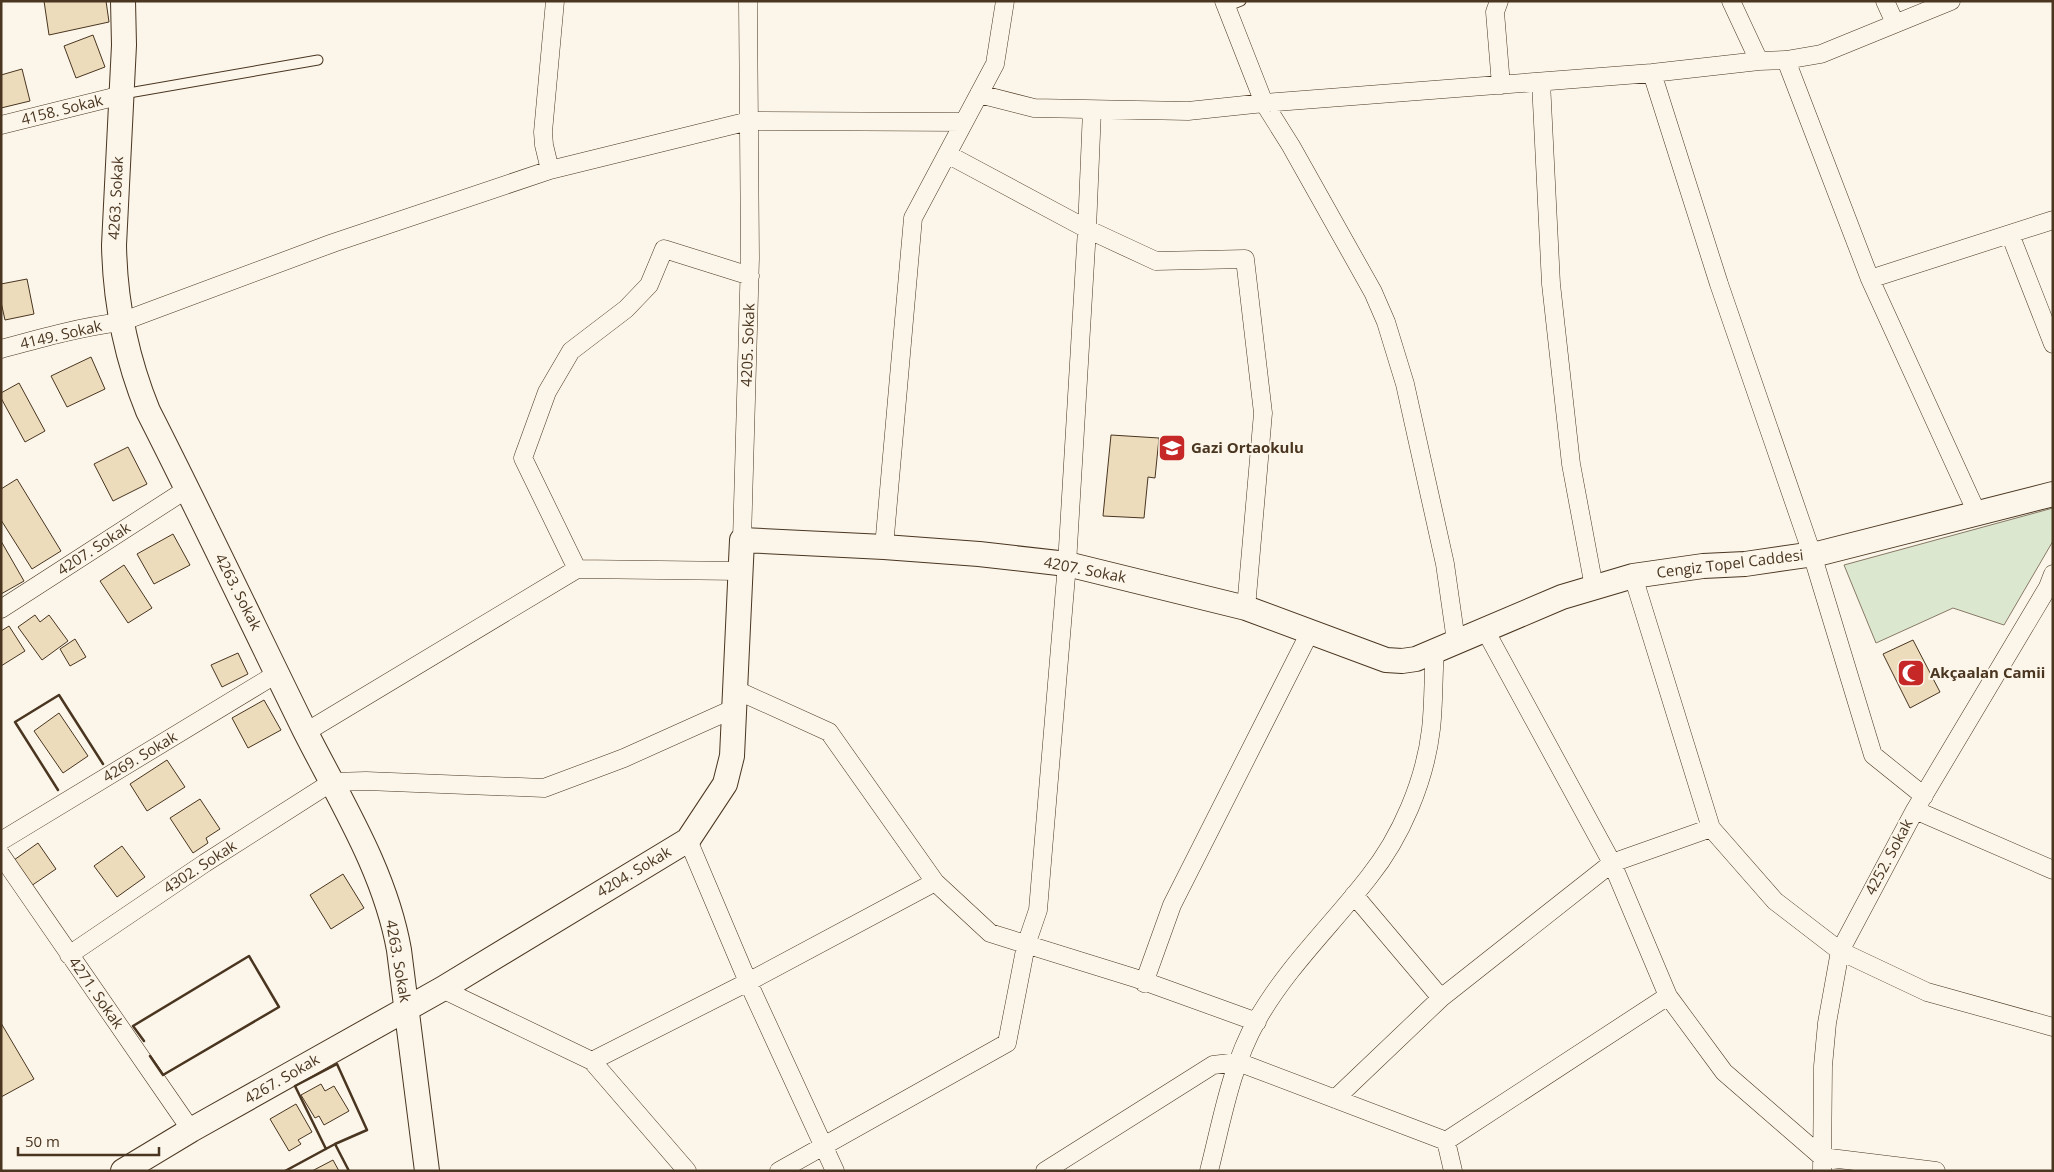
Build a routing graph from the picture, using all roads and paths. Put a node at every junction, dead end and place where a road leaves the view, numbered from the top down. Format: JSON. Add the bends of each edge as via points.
{"nodes":[{"id":1,"x":123,"y":1,"type":"edge"},
{"id":2,"x":555,"y":1,"type":"edge"},
{"id":3,"x":748,"y":1,"type":"edge"},
{"id":4,"x":1005,"y":1,"type":"edge"},
{"id":5,"x":1499,"y":1,"type":"edge"},
{"id":6,"x":1731,"y":1,"type":"edge"},
{"id":7,"x":1885,"y":1,"type":"edge"},
{"id":8,"x":1951,"y":1,"type":"edge"},
{"id":9,"x":1230,"y":3,"type":"edge"},
{"id":10,"x":1895,"y":23,"type":"junction"},
{"id":11,"x":318,"y":60,"type":"dead end"},
{"id":12,"x":1786,"y":60,"type":"junction"},
{"id":13,"x":1759,"y":61,"type":"junction"},
{"id":14,"x":1652,"y":74,"type":"junction"},
{"id":15,"x":1541,"y":82,"type":"junction"},
{"id":16,"x":1501,"y":85,"type":"junction"},
{"id":17,"x":122,"y":94,"type":"junction"},
{"id":18,"x":979,"y":94,"type":"junction"},
{"id":19,"x":1264,"y":103,"type":"junction"},
{"id":20,"x":1092,"y":110,"type":"junction"},
{"id":21,"x":749,"y":121,"type":"junction"},
{"id":22,"x":964,"y":122,"type":"junction"},
{"id":23,"x":1,"y":125,"type":"edge"},
{"id":24,"x":948,"y":154,"type":"junction"},
{"id":25,"x":550,"y":170,"type":"junction"},
{"id":26,"x":2053,"y":220,"type":"edge"},
{"id":27,"x":1087,"y":229,"type":"junction"},
{"id":28,"x":2010,"y":234,"type":"junction"},
{"id":29,"x":750,"y":276,"type":"junction"},
{"id":30,"x":1870,"y":280,"type":"junction"},
{"id":31,"x":120,"y":322,"type":"junction"},
{"id":32,"x":2053,"y":344,"type":"edge"},
{"id":33,"x":1,"y":349,"type":"edge"},
{"id":34,"x":187,"y":489,"type":"junction"},
{"id":35,"x":2053,"y":494,"type":"edge"},
{"id":36,"x":1977,"y":513,"type":"junction"},
{"id":37,"x":742,"y":540,"type":"junction"},
{"id":38,"x":884,"y":547,"type":"junction"},
{"id":39,"x":1812,"y":554,"type":"junction"},
{"id":40,"x":1067,"y":564,"type":"junction"},
{"id":41,"x":577,"y":569,"type":"junction"},
{"id":42,"x":740,"y":571,"type":"junction"},
{"id":43,"x":1633,"y":576,"type":"junction"},
{"id":44,"x":2051,"y":584,"type":"edge"},
{"id":45,"x":1594,"y":587,"type":"junction"},
{"id":46,"x":1246,"y":608,"type":"junction"},
{"id":47,"x":1,"y":609,"type":"edge"},
{"id":48,"x":1484,"y":628,"type":"junction"},
{"id":49,"x":1310,"y":632,"type":"junction"},
{"id":50,"x":1435,"y":650,"type":"junction"},
{"id":51,"x":278,"y":673,"type":"junction"},
{"id":52,"x":734,"y":699,"type":"junction"},
{"id":53,"x":306,"y":732,"type":"junction"},
{"id":54,"x":332,"y":782,"type":"junction"},
{"id":55,"x":1919,"y":803,"type":"junction"},
{"id":56,"x":1711,"y":828,"type":"junction"},
{"id":57,"x":688,"y":840,"type":"junction"},
{"id":58,"x":1,"y":841,"type":"edge"},
{"id":59,"x":1,"y":855,"type":"edge"},
{"id":60,"x":1612,"y":864,"type":"junction"},
{"id":61,"x":2053,"y":870,"type":"edge"},
{"id":62,"x":935,"y":882,"type":"junction"},
{"id":63,"x":1354,"y":895,"type":"junction"},
{"id":64,"x":1026,"y":945,"type":"junction"},
{"id":65,"x":1840,"y":950,"type":"junction"},
{"id":66,"x":68,"y":955,"type":"junction"},
{"id":67,"x":748,"y":982,"type":"junction"},
{"id":68,"x":1144,"y":983,"type":"junction"},
{"id":69,"x":442,"y":989,"type":"junction"},
{"id":70,"x":1668,"y":996,"type":"junction"},
{"id":71,"x":1442,"y":998,"type":"junction"},
{"id":72,"x":406,"y":1008,"type":"junction"},
{"id":73,"x":1257,"y":1022,"type":"junction"},
{"id":74,"x":2053,"y":1027,"type":"edge"},
{"id":75,"x":592,"y":1061,"type":"junction"},
{"id":76,"x":1238,"y":1062,"type":"junction"},
{"id":77,"x":1335,"y":1099,"type":"junction"},
{"id":78,"x":191,"y":1130,"type":"junction"},
{"id":79,"x":1446,"y":1141,"type":"junction"},
{"id":80,"x":823,"y":1146,"type":"junction"},
{"id":81,"x":1822,"y":1164,"type":"edge"},
{"id":82,"x":123,"y":1171,"type":"edge"},
{"id":83,"x":427,"y":1171,"type":"edge"},
{"id":84,"x":687,"y":1171,"type":"edge"},
{"id":85,"x":779,"y":1171,"type":"edge"},
{"id":86,"x":835,"y":1171,"type":"edge"},
{"id":87,"x":1045,"y":1171,"type":"edge"},
{"id":88,"x":1209,"y":1171,"type":"edge"},
{"id":89,"x":1453,"y":1171,"type":"edge"},
{"id":90,"x":1936,"y":1171,"type":"edge"}],
"edges":[{"from":1,"to":17,"type":"street","name":"4263. Sokak"},
{"from":2,"to":25,"type":"street","via":[[543,132]]},
{"from":3,"to":21,"type":"street","name":"4205. Sokak"},
{"from":4,"to":18,"type":"street","via":[[995,64]]},
{"from":5,"to":16,"type":"street","via":[[1495,12]]},
{"from":6,"to":13,"type":"street"},
{"from":7,"to":10,"type":"street"},
{"from":8,"to":10,"type":"street"},
{"from":9,"to":19,"type":"street"},
{"from":10,"to":12,"type":"street","via":[[1821,54]]},
{"from":11,"to":17,"type":"lane"},
{"from":12,"to":13,"type":"street"},
{"from":12,"to":30,"type":"street"},
{"from":13,"to":14,"type":"street"},
{"from":14,"to":15,"type":"street"},
{"from":14,"to":39,"type":"street","via":[[1718,284]]},
{"from":15,"to":16,"type":"street"},
{"from":15,"to":45,"type":"street","via":[[1551,284],[1571,464]]},
{"from":16,"to":19,"type":"street"},
{"from":17,"to":23,"type":"street","name":"4158. Sokak"},
{"from":17,"to":31,"type":"street","name":"4263. Sokak","via":[[114,245],[114,278]]},
{"from":18,"to":20,"type":"street","via":[[1034,108]]},
{"from":18,"to":22,"type":"street"},
{"from":19,"to":20,"type":"street","via":[[1188,111]]},
{"from":19,"to":50,"type":"street","via":[[1330,214],[1386,322],[1405,384],[1445,564]]},
{"from":20,"to":27,"type":"street"},
{"from":21,"to":22,"type":"street","name":"4149. Sokak"},
{"from":21,"to":25,"type":"street","name":"4149. Sokak"},
{"from":21,"to":29,"type":"street","name":"4205. Sokak"},
{"from":22,"to":24,"type":"street"},
{"from":24,"to":27,"type":"street"},
{"from":24,"to":38,"type":"street","via":[[913,218]]},
{"from":25,"to":31,"type":"street","name":"4149. Sokak","via":[[333,243]]},
{"from":26,"to":28,"type":"street"},
{"from":27,"to":40,"type":"street"},
{"from":27,"to":46,"type":"street","via":[[1156,261],[1245,259],[1263,413]]},
{"from":28,"to":30,"type":"street"},
{"from":28,"to":32,"type":"street"},
{"from":29,"to":37,"type":"street","name":"4205. Sokak"},
{"from":29,"to":41,"type":"street","via":[[664,249],[649,285],[626,309],[572,351],[547,392],[523,458]]},
{"from":30,"to":36,"type":"street"},
{"from":31,"to":33,"type":"street","name":"4149. Sokak","via":[[94,325]]},
{"from":31,"to":34,"type":"street","name":"4263. Sokak","via":[[142,396]]},
{"from":34,"to":47,"type":"street","name":"4207. Sokak"},
{"from":34,"to":51,"type":"street","name":"4263. Sokak"},
{"from":35,"to":36,"type":"street","name":"Cengiz Topel Caddesi"},
{"from":36,"to":39,"type":"street","name":"Cengiz Topel Caddesi"},
{"from":37,"to":38,"type":"street","name":"4207. Sokak"},
{"from":37,"to":42,"type":"street","name":"4205. Sokak"},
{"from":38,"to":40,"type":"street","name":"4207. Sokak"},
{"from":39,"to":43,"type":"street","name":"Cengiz Topel Caddesi"},
{"from":39,"to":55,"type":"street","via":[[1873,755]]},
{"from":40,"to":46,"type":"street","name":"4207. Sokak"},
{"from":40,"to":64,"type":"street","via":[[1038,910]]},
{"from":41,"to":42,"type":"street"},
{"from":41,"to":53,"type":"street"},
{"from":42,"to":52,"type":"street","name":"4205. Sokak"},
{"from":43,"to":45,"type":"street","name":"Cengiz Topel Caddesi"},
{"from":43,"to":56,"type":"street"},
{"from":44,"to":55,"type":"street","name":"4252. Sokak"},
{"from":45,"to":48,"type":"street","name":"Cengiz Topel Caddesi"},
{"from":46,"to":49,"type":"street","name":"4207. Sokak"},
{"from":48,"to":50,"type":"street","name":"Cengiz Topel Caddesi"},
{"from":48,"to":60,"type":"street"},
{"from":49,"to":50,"type":"street","name":"4207. Sokak","via":[[1386,660],[1402,661]]},
{"from":49,"to":68,"type":"street","via":[[1172,904]]},
{"from":50,"to":63,"type":"street","via":[[1431,729],[1423,767],[1389,847]]},
{"from":51,"to":53,"type":"street","name":"4263. Sokak"},
{"from":51,"to":58,"type":"street","name":"4269. Sokak"},
{"from":52,"to":54,"type":"street","via":[[624,758],[544,788],[366,780]]},
{"from":52,"to":57,"type":"street","name":"4204. Sokak","via":[[732,756],[725,784]]},
{"from":52,"to":62,"type":"street","via":[[829,732]]},
{"from":53,"to":54,"type":"street","name":"4263. Sokak"},
{"from":54,"to":66,"type":"street","name":"4302. Sokak"},
{"from":54,"to":72,"type":"street","name":"4263. Sokak","via":[[358,832],[391,915]]},
{"from":55,"to":61,"type":"street"},
{"from":55,"to":65,"type":"street","name":"4252. Sokak"},
{"from":56,"to":60,"type":"street"},
{"from":56,"to":65,"type":"street","via":[[1775,901]]},
{"from":57,"to":67,"type":"street"},
{"from":57,"to":69,"type":"street","name":"4204. Sokak"},
{"from":59,"to":66,"type":"street","name":"4271. Sokak"},
{"from":60,"to":70,"type":"street"},
{"from":60,"to":71,"type":"street"},
{"from":62,"to":64,"type":"street","via":[[990,934]]},
{"from":62,"to":67,"type":"street"},
{"from":63,"to":71,"type":"street"},
{"from":63,"to":73,"type":"street","via":[[1295,964]]},
{"from":64,"to":68,"type":"street"},
{"from":64,"to":80,"type":"street","via":[[1007,1043]]},
{"from":65,"to":74,"type":"street","via":[[1927,992]]},
{"from":65,"to":81,"type":"street","name":"4252. Sokak","via":[[1823,1066]]},
{"from":66,"to":78,"type":"street","name":"4271. Sokak"},
{"from":67,"to":75,"type":"street"},
{"from":67,"to":80,"type":"street"},
{"from":68,"to":73,"type":"street"},
{"from":69,"to":72,"type":"street","name":"4267. Sokak"},
{"from":69,"to":75,"type":"street"},
{"from":70,"to":79,"type":"street"},
{"from":70,"to":81,"type":"street","via":[[1724,1072]]},
{"from":71,"to":77,"type":"street"},
{"from":72,"to":78,"type":"street","name":"4267. Sokak"},
{"from":72,"to":83,"type":"street","name":"4263. Sokak"},
{"from":73,"to":76,"type":"street"},
{"from":75,"to":84,"type":"street"},
{"from":76,"to":77,"type":"street"},
{"from":76,"to":87,"type":"street","via":[[1213,1065]]},
{"from":76,"to":88,"type":"street"},
{"from":77,"to":79,"type":"street"},
{"from":78,"to":82,"type":"street","name":"4267. Sokak"},
{"from":79,"to":89,"type":"street"},
{"from":80,"to":85,"type":"street"},
{"from":80,"to":86,"type":"street"},
{"from":81,"to":90,"type":"street"}]}
